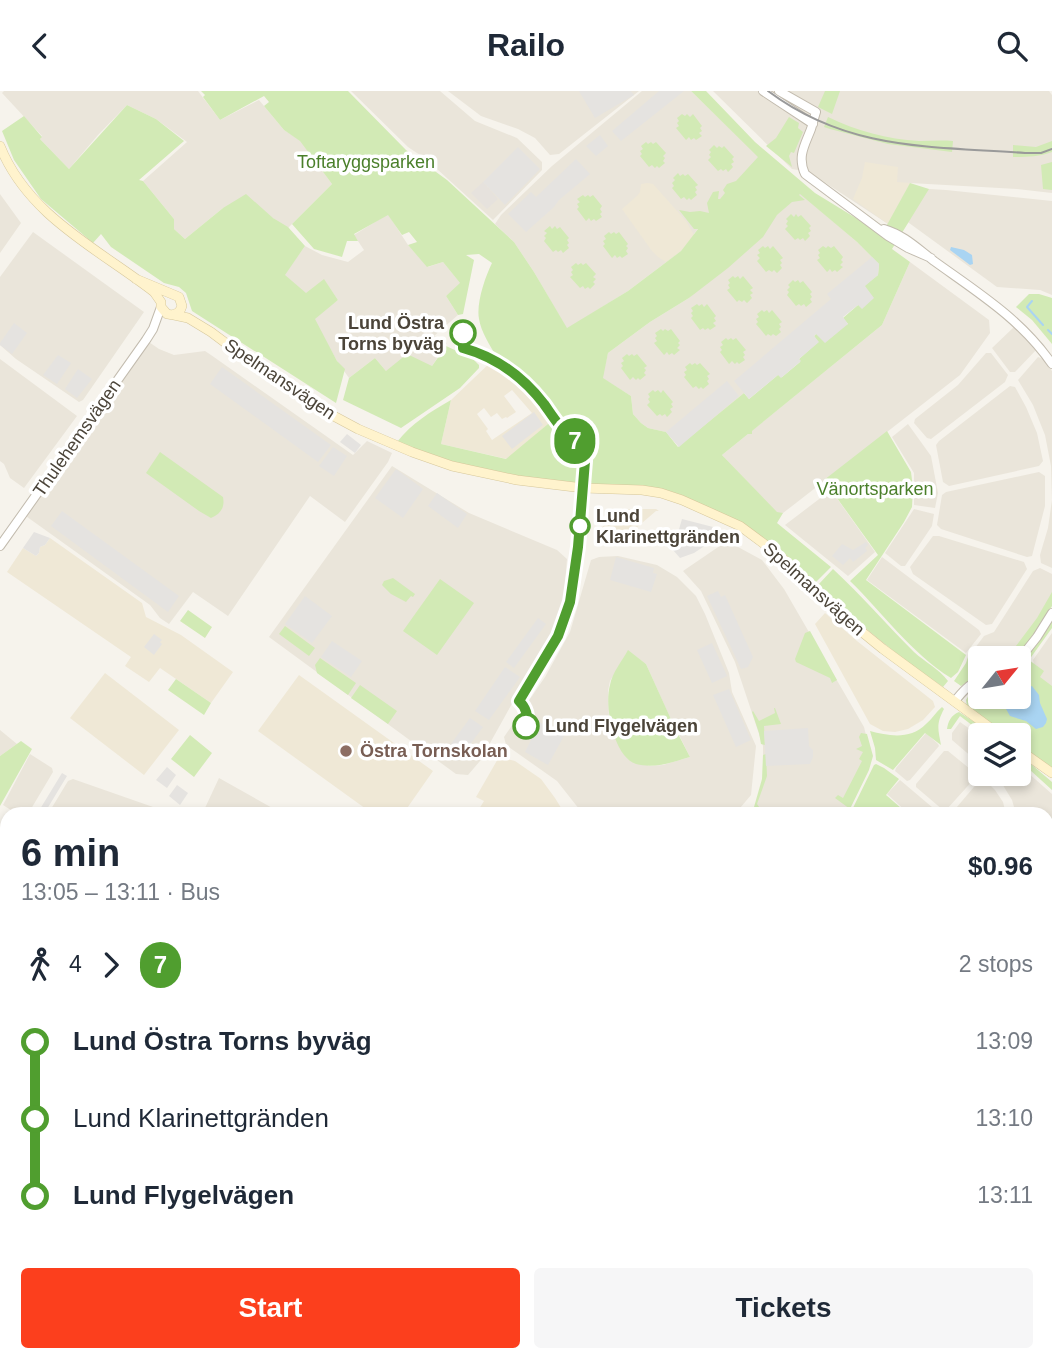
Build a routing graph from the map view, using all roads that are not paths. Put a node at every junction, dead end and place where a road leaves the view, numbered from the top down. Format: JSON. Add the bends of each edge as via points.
{"nodes":[{"id":1,"x":762,"y":91,"type":"edge"},
{"id":2,"x":779,"y":91,"type":"edge"},
{"id":3,"x":813,"y":124,"type":"junction"},
{"id":4,"x":0,"y":146,"type":"edge"},
{"id":5,"x":136,"y":279,"type":"junction"},
{"id":6,"x":170,"y":294,"type":"junction"},
{"id":7,"x":161,"y":304,"type":"junction"},
{"id":8,"x":176,"y":313,"type":"junction"},
{"id":9,"x":153,"y":329,"type":"junction"},
{"id":10,"x":1052,"y":364,"type":"edge"},
{"id":11,"x":0,"y":546,"type":"edge"},
{"id":12,"x":1052,"y":613,"type":"edge"},
{"id":13,"x":1030,"y":646,"type":"edge"},
{"id":14,"x":968,"y":687,"type":"edge"},
{"id":15,"x":955,"y":701,"type":"junction"},
{"id":16,"x":984,"y":723,"type":"edge"},
{"id":17,"x":1031,"y":759,"type":"joint"},
{"id":18,"x":1052,"y":773,"type":"edge"},
{"id":19,"x":1052,"y":778,"type":"edge"}],
"edges":[{"from":1,"to":3,"type":"street"},
{"from":2,"to":3,"type":"street","via":[[816,112]]},
{"from":3,"to":10,"type":"street","via":[[801,153],[805,174],[880,228],[903,237],[1010,316]]},
{"from":4,"to":5,"type":"main road","name":"Spelmansvägen","via":[[17,178],[43,209]]},
{"from":5,"to":6,"type":"main road","name":"Spelmansvägen"},
{"from":5,"to":7,"type":"main road","name":"Spelmansvägen","via":[[154,292]]},
{"from":6,"to":7,"type":"main road"},
{"from":6,"to":8,"type":"main road","name":"Spelmansvägen","via":[[182,302]]},
{"from":7,"to":8,"type":"main road","name":"Spelmansvägen","via":[[167,314]]},
{"from":7,"to":9,"type":"street","name":"Thulehemsvägen"},
{"from":8,"to":9,"type":"street","name":"Thulehemsvägen"},
{"from":8,"to":15,"type":"main road","name":"Spelmansvägen","via":[[330,414],[392,445],[452,466],[517,480],[661,493],[740,526],[875,642]]},
{"from":9,"to":11,"type":"street","name":"Thulehemsvägen"},
{"from":12,"to":13,"type":"street"},
{"from":14,"to":15,"type":"street"},
{"from":15,"to":16,"type":"main road","name":"Spelmansvägen"},
{"from":17,"to":18,"type":"main road"},
{"from":17,"to":19,"type":"main road"}]}
